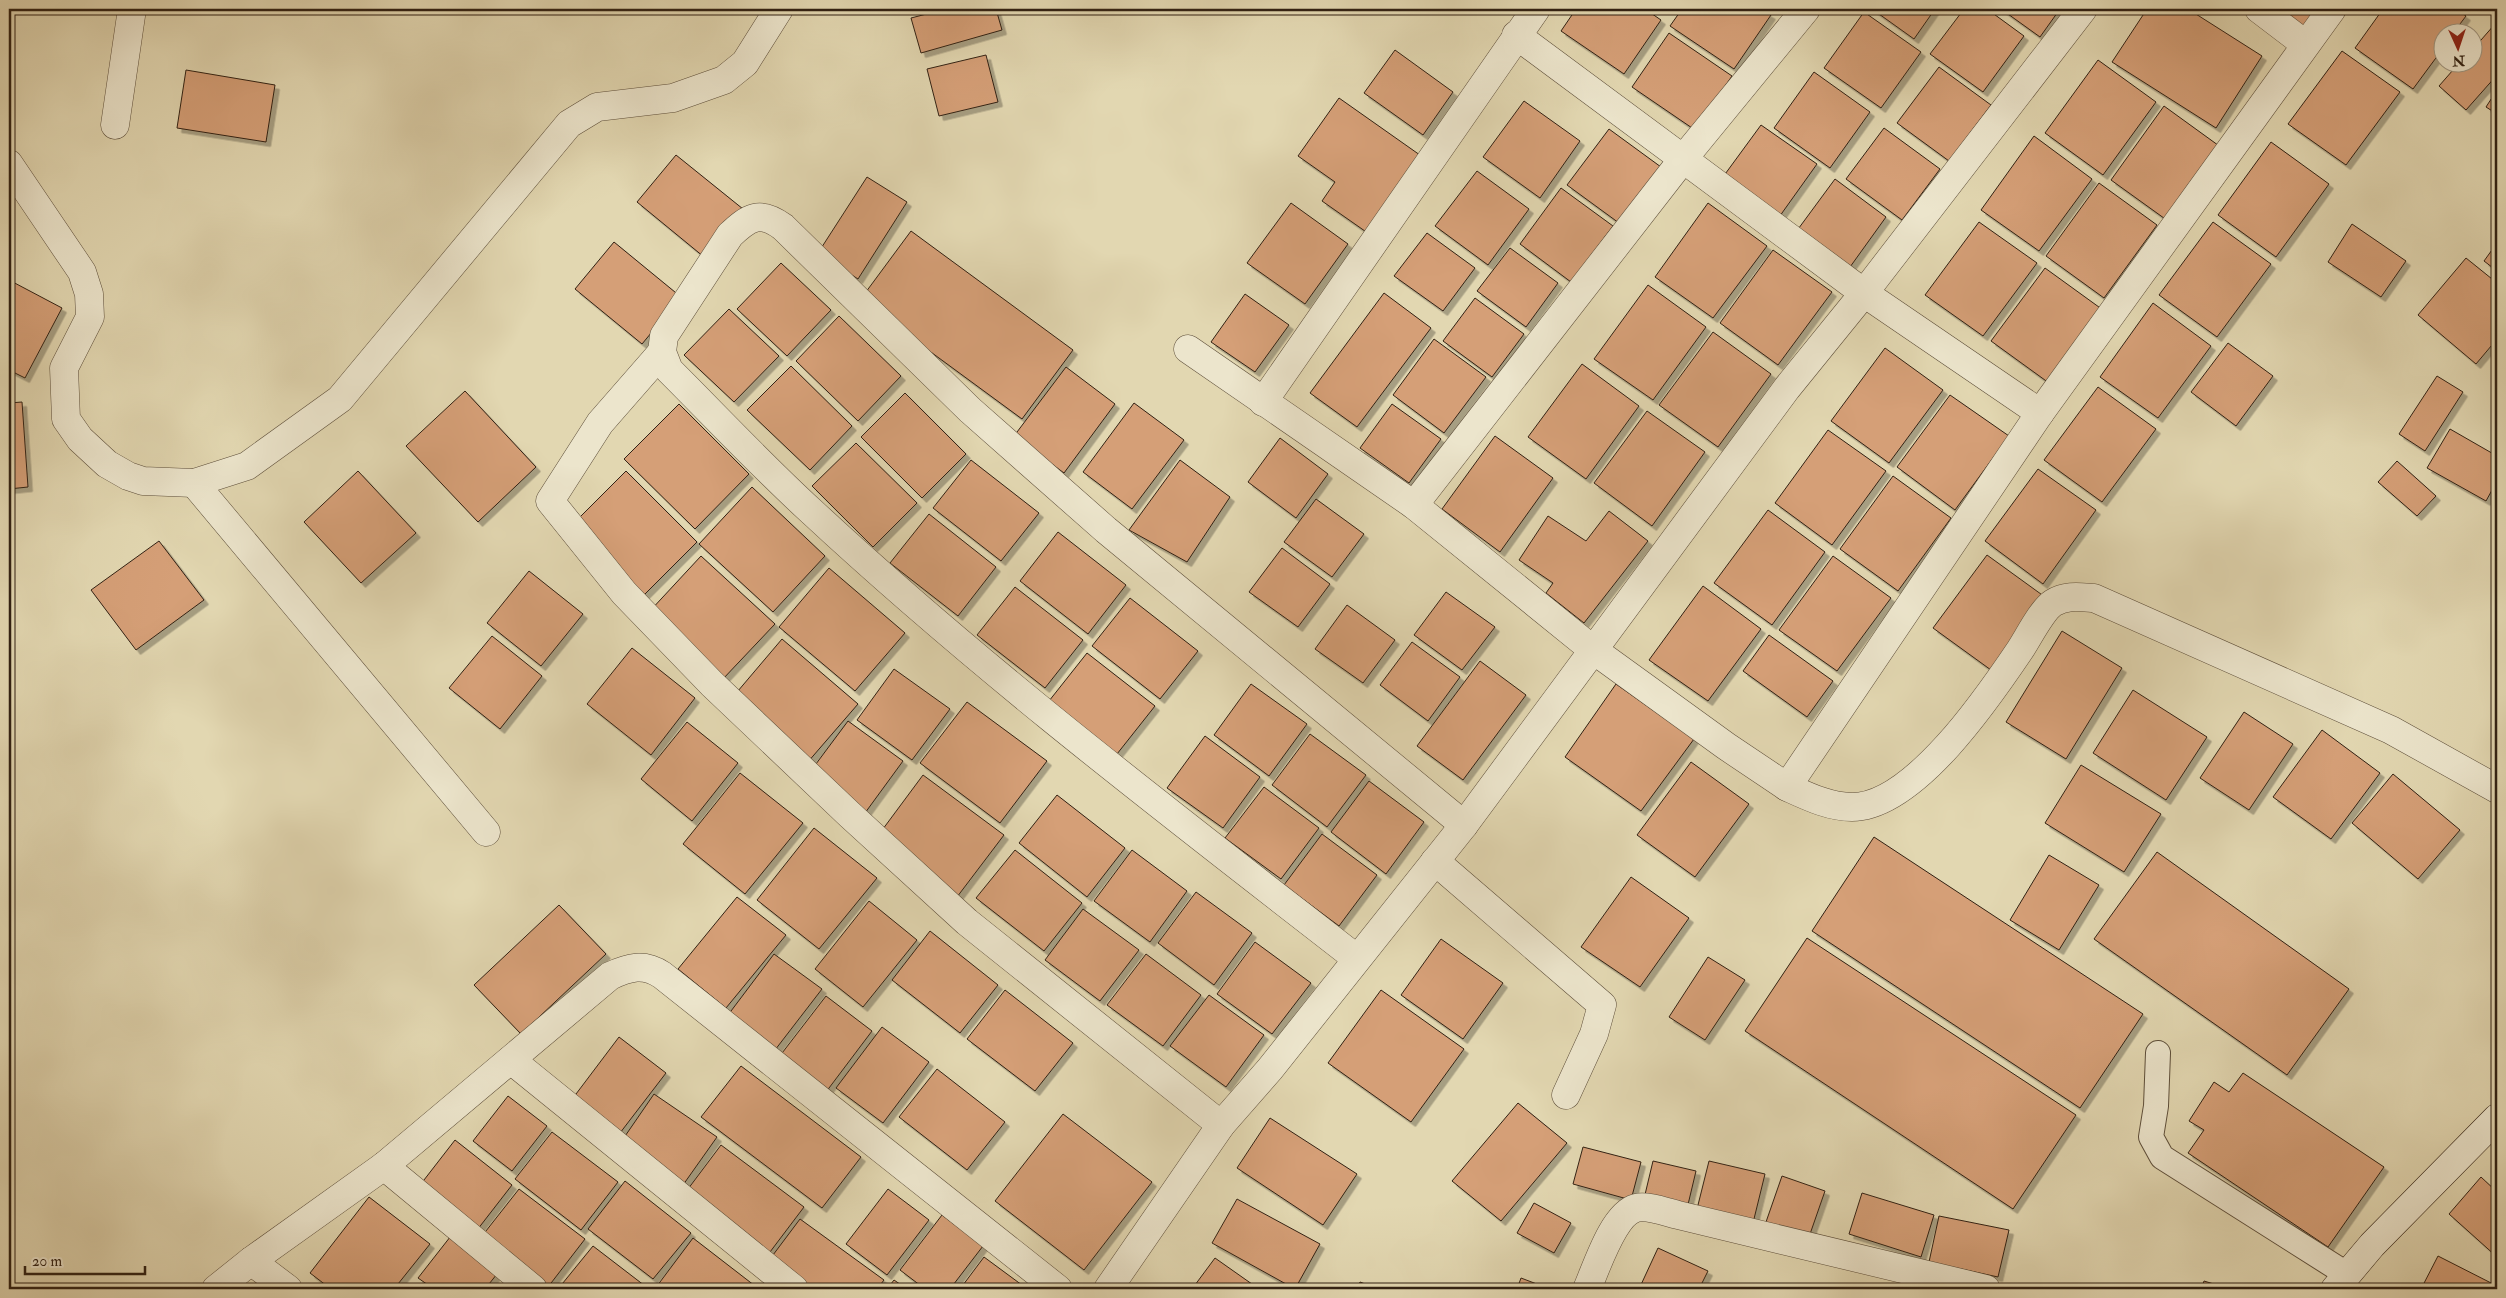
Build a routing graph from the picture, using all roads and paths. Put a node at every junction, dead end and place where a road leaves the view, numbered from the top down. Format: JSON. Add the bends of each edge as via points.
{"nodes":[{"id":1,"x":132,"y":9,"type":"edge"},
{"id":2,"x":779,"y":9,"type":"edge"},
{"id":3,"x":1536,"y":9,"type":"edge"},
{"id":4,"x":1806,"y":9,"type":"edge"},
{"id":5,"x":2083,"y":9,"type":"edge"},
{"id":6,"x":2259,"y":9,"type":"edge"},
{"id":7,"x":2332,"y":9,"type":"edge"},
{"id":8,"x":1516,"y":36,"type":"junction"},
{"id":9,"x":2305,"y":44,"type":"junction"},
{"id":10,"x":114,"y":125,"type":"dead end"},
{"id":11,"x":1684,"y":159,"type":"junction"},
{"id":12,"x":9,"y":164,"type":"edge"},
{"id":13,"x":1864,"y":293,"type":"junction"},
{"id":14,"x":1188,"y":349,"type":"dead end"},
{"id":15,"x":662,"y":352,"type":"junction"},
{"id":16,"x":1264,"y":402,"type":"junction"},
{"id":17,"x":2040,"y":413,"type":"junction"},
{"id":18,"x":194,"y":483,"type":"junction"},
{"id":19,"x":1414,"y":505,"type":"junction"},
{"id":20,"x":1592,"y":649,"type":"junction"},
{"id":21,"x":1787,"y":787,"type":"junction"},
{"id":22,"x":2497,"y":789,"type":"edge"},
{"id":23,"x":1464,"y":825,"type":"junction"},
{"id":24,"x":486,"y":832,"type":"dead end"},
{"id":25,"x":1435,"y":861,"type":"junction"},
{"id":26,"x":1356,"y":958,"type":"junction"},
{"id":27,"x":2158,"y":1053,"type":"dead end"},
{"id":28,"x":511,"y":1060,"type":"junction"},
{"id":29,"x":1566,"y":1095,"type":"dead end"},
{"id":30,"x":2497,"y":1118,"type":"edge"},
{"id":31,"x":1221,"y":1126,"type":"junction"},
{"id":32,"x":384,"y":1166,"type":"junction"},
{"id":33,"x":251,"y":1261,"type":"junction"},
{"id":34,"x":2342,"y":1282,"type":"edge"},
{"id":35,"x":216,"y":1289,"type":"edge"},
{"id":36,"x":288,"y":1289,"type":"edge"},
{"id":37,"x":533,"y":1289,"type":"edge"},
{"id":38,"x":794,"y":1289,"type":"edge"},
{"id":39,"x":1058,"y":1289,"type":"edge"},
{"id":40,"x":1108,"y":1289,"type":"edge"},
{"id":41,"x":1587,"y":1289,"type":"edge"},
{"id":42,"x":1986,"y":1289,"type":"edge"}],
"edges":[{"from":1,"to":10,"type":"street"},
{"from":2,"to":18,"type":"street","via":[[745,63],[724,80],[673,98],[597,107],[569,124],[340,399],[247,466]]},
{"from":3,"to":8,"type":"street"},
{"from":4,"to":11,"type":"street"},
{"from":5,"to":13,"type":"street"},
{"from":6,"to":9,"type":"street"},
{"from":7,"to":9,"type":"street"},
{"from":8,"to":11,"type":"street"},
{"from":8,"to":16,"type":"street"},
{"from":9,"to":17,"type":"street"},
{"from":11,"to":13,"type":"street"},
{"from":11,"to":19,"type":"street"},
{"from":12,"to":18,"type":"street","via":[[82,272],[89,294],[90,318],[64,368],[66,419],[80,439],[107,464],[128,476],[143,481]]},
{"from":13,"to":17,"type":"street"},
{"from":13,"to":20,"type":"street","via":[[1787,388]]},
{"from":14,"to":16,"type":"street"},
{"from":15,"to":23,"type":"street","via":[[670,324],[730,235],[751,218],[772,218],[970,410],[1106,530]]},
{"from":15,"to":26,"type":"street","via":[[669,370],[810,510],[933,620],[1139,789]]},
{"from":15,"to":31,"type":"street","via":[[600,423],[550,501],[624,594],[712,684],[850,815],[967,922]]},
{"from":16,"to":19,"type":"street"},
{"from":17,"to":21,"type":"street"},
{"from":18,"to":24,"type":"street"},
{"from":19,"to":20,"type":"street"},
{"from":20,"to":21,"type":"street"},
{"from":20,"to":23,"type":"street"},
{"from":21,"to":22,"type":"street","via":[[1824,802],[1851,807],[1876,803],[1897,790],[1955,739],[1986,700],[2051,604],[2073,596],[2094,598],[2391,730]]},
{"from":23,"to":25,"type":"street"},
{"from":25,"to":26,"type":"street"},
{"from":25,"to":29,"type":"street","via":[[1602,1005],[1594,1034]]},
{"from":26,"to":31,"type":"street"},
{"from":27,"to":34,"type":"lane","via":[[2151,1137],[2162,1158]]},
{"from":28,"to":32,"type":"street"},
{"from":28,"to":38,"type":"street"},
{"from":28,"to":39,"type":"street","via":[[610,976],[641,966],[652,969]]},
{"from":30,"to":34,"type":"street","via":[[2379,1238]]},
{"from":31,"to":40,"type":"street"},
{"from":32,"to":33,"type":"street"},
{"from":32,"to":37,"type":"street"},
{"from":33,"to":35,"type":"street"},
{"from":33,"to":36,"type":"street"},
{"from":41,"to":42,"type":"street","via":[[1616,1227],[1627,1213],[1636,1208],[1678,1215]]}]}
